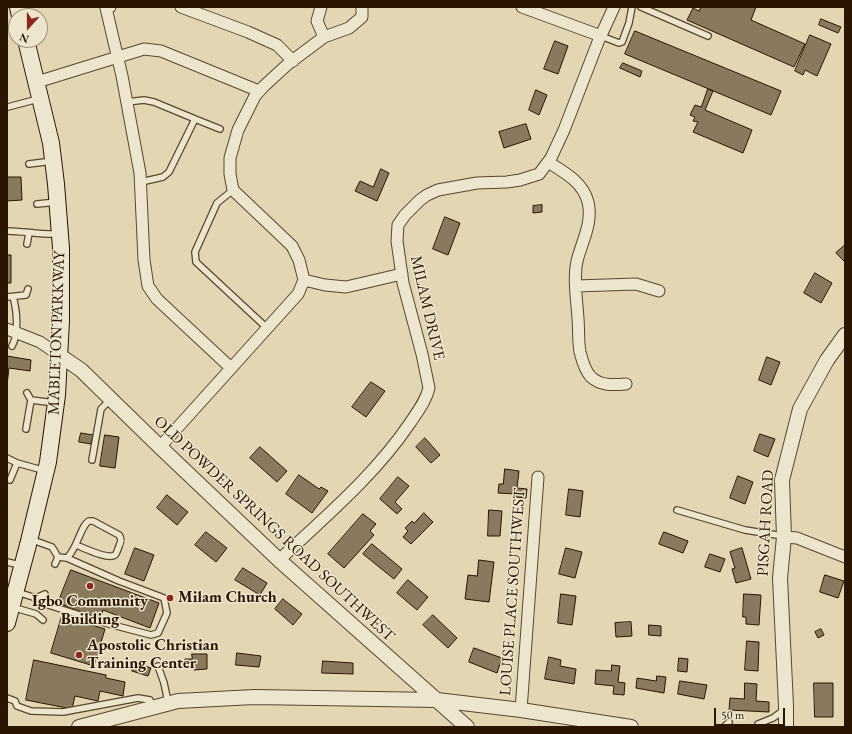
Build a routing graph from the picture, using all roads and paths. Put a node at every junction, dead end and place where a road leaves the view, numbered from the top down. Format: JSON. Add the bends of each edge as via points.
{"nodes":[{"id":1,"x":108,"y":7,"type":"edge"},
{"id":2,"x":181,"y":7,"type":"edge"},
{"id":3,"x":321,"y":7,"type":"edge"},
{"id":4,"x":362,"y":7,"type":"edge"},
{"id":5,"x":522,"y":7,"type":"edge"},
{"id":6,"x":614,"y":7,"type":"edge"},
{"id":7,"x":632,"y":7,"type":"edge"},
{"id":8,"x":641,"y":7,"type":"edge"},
{"id":9,"x":601,"y":36,"type":"junction"},
{"id":10,"x":708,"y":36,"type":"dead end"},
{"id":11,"x":324,"y":38,"type":"junction"},
{"id":12,"x":28,"y":48,"type":"edge"},
{"id":13,"x":118,"y":57,"type":"junction"},
{"id":14,"x":293,"y":61,"type":"junction"},
{"id":15,"x":37,"y":82,"type":"junction"},
{"id":16,"x":259,"y":91,"type":"junction"},
{"id":17,"x":41,"y":99,"type":"junction"},
{"id":18,"x":127,"y":102,"type":"junction"},
{"id":19,"x":8,"y":108,"type":"edge"},
{"id":20,"x":195,"y":119,"type":"junction"},
{"id":21,"x":220,"y":129,"type":"dead end"},
{"id":22,"x":53,"y":161,"type":"junction"},
{"id":23,"x":548,"y":162,"type":"junction"},
{"id":24,"x":29,"y":164,"type":"dead end"},
{"id":25,"x":141,"y":182,"type":"junction"},
{"id":26,"x":233,"y":190,"type":"junction"},
{"id":27,"x":58,"y":202,"type":"junction"},
{"id":28,"x":37,"y":204,"type":"dead end"},
{"id":29,"x":7,"y":231,"type":"edge"},
{"id":30,"x":29,"y":233,"type":"junction"},
{"id":31,"x":61,"y":234,"type":"junction"},
{"id":32,"x":27,"y":244,"type":"dead end"},
{"id":33,"x":402,"y":274,"type":"junction"},
{"id":34,"x":304,"y":280,"type":"junction"},
{"id":35,"x":576,"y":286,"type":"junction"},
{"id":36,"x":28,"y":289,"type":"dead end"},
{"id":37,"x":659,"y":291,"type":"dead end"},
{"id":38,"x":10,"y":297,"type":"edge"},
{"id":39,"x":267,"y":328,"type":"junction"},
{"id":40,"x":12,"y":331,"type":"edge"},
{"id":41,"x":845,"y":335,"type":"edge"},
{"id":42,"x":12,"y":346,"type":"dead end"},
{"id":43,"x":60,"y":354,"type":"junction"},
{"id":44,"x":231,"y":368,"type":"junction"},
{"id":45,"x":626,"y":384,"type":"dead end"},
{"id":46,"x":27,"y":393,"type":"dead end"},
{"id":47,"x":111,"y":399,"type":"junction"},
{"id":48,"x":32,"y":400,"type":"junction"},
{"id":49,"x":56,"y":403,"type":"junction"},
{"id":50,"x":26,"y":429,"type":"dead end"},
{"id":51,"x":160,"y":447,"type":"junction"},
{"id":52,"x":7,"y":458,"type":"edge"},
{"id":53,"x":92,"y":460,"type":"dead end"},
{"id":54,"x":17,"y":463,"type":"junction"},
{"id":55,"x":46,"y":471,"type":"junction"},
{"id":56,"x":538,"y":477,"type":"dead end"},
{"id":57,"x":10,"y":480,"type":"dead end"},
{"id":58,"x":676,"y":510,"type":"dead end"},
{"id":59,"x":784,"y":537,"type":"junction"},
{"id":60,"x":29,"y":539,"type":"junction"},
{"id":61,"x":76,"y":545,"type":"junction"},
{"id":62,"x":845,"y":557,"type":"edge"},
{"id":63,"x":58,"y":558,"type":"junction"},
{"id":64,"x":67,"y":558,"type":"junction"},
{"id":65,"x":280,"y":560,"type":"junction"},
{"id":66,"x":7,"y":562,"type":"edge"},
{"id":67,"x":55,"y":564,"type":"dead end"},
{"id":68,"x":22,"y":566,"type":"junction"},
{"id":69,"x":15,"y":592,"type":"junction"},
{"id":70,"x":11,"y":607,"type":"junction"},
{"id":71,"x":42,"y":620,"type":"dead end"},
{"id":72,"x":7,"y":623,"type":"edge"},
{"id":73,"x":158,"y":666,"type":"dead end"},
{"id":74,"x":7,"y":698,"type":"edge"},
{"id":75,"x":437,"y":700,"type":"junction"},
{"id":76,"x":168,"y":704,"type":"junction"},
{"id":77,"x":153,"y":708,"type":"junction"},
{"id":78,"x":786,"y":708,"type":"junction"},
{"id":79,"x":520,"y":710,"type":"junction"},
{"id":80,"x":729,"y":722,"type":"dead end"},
{"id":81,"x":758,"y":724,"type":"dead end"},
{"id":82,"x":82,"y":727,"type":"edge"},
{"id":83,"x":466,"y":727,"type":"edge"},
{"id":84,"x":631,"y":727,"type":"edge"},
{"id":85,"x":724,"y":727,"type":"edge"},
{"id":86,"x":786,"y":727,"type":"edge"}],
"edges":[{"from":1,"to":13,"type":"street"},
{"from":2,"to":14,"type":"street","via":[[277,45]]},
{"from":3,"to":11,"type":"street","via":[[317,21]]},
{"from":4,"to":11,"type":"street","via":[[362,16],[349,28]]},
{"from":5,"to":9,"type":"street"},
{"from":6,"to":9,"type":"street","name":"MILAM DRIVE"},
{"from":7,"to":9,"type":"lane","via":[[622,42]]},
{"from":8,"to":10,"type":"lane"},
{"from":9,"to":23,"type":"street","name":"MILAM DRIVE","via":[[564,130]]},
{"from":11,"to":14,"type":"street"},
{"from":12,"to":15,"type":"main road","name":"MABLETON PARKWAY"},
{"from":13,"to":15,"type":"street"},
{"from":13,"to":16,"type":"street","via":[[144,49],[161,52]]},
{"from":13,"to":18,"type":"street"},
{"from":14,"to":16,"type":"street"},
{"from":15,"to":17,"type":"main road","name":"MABLETON PARKWAY"},
{"from":16,"to":26,"type":"street","via":[[238,130],[230,158]]},
{"from":17,"to":19,"type":"lane"},
{"from":17,"to":22,"type":"main road","name":"MABLETON PARKWAY"},
{"from":18,"to":20,"type":"lane","via":[[154,102]]},
{"from":18,"to":25,"type":"street"},
{"from":20,"to":21,"type":"lane"},
{"from":20,"to":25,"type":"lane","via":[[170,172],[162,177]]},
{"from":22,"to":24,"type":"lane"},
{"from":22,"to":27,"type":"main road","name":"MABLETON PARKWAY"},
{"from":23,"to":33,"type":"street","name":"MILAM DRIVE","via":[[539,174],[520,180],[477,183],[438,190],[427,195],[398,225],[397,241]]},
{"from":23,"to":35,"type":"street","via":[[570,176],[581,188],[590,213],[577,261]]},
{"from":25,"to":44,"type":"street","via":[[144,260],[148,286],[157,299]]},
{"from":26,"to":34,"type":"street","via":[[292,246]]},
{"from":26,"to":39,"type":"lane","via":[[217,202],[195,252],[196,262]]},
{"from":27,"to":28,"type":"lane"},
{"from":27,"to":31,"type":"main road","name":"MABLETON PARKWAY"},
{"from":29,"to":30,"type":"lane"},
{"from":30,"to":31,"type":"lane"},
{"from":30,"to":32,"type":"lane"},
{"from":31,"to":43,"type":"main road","name":"MABLETON PARKWAY"},
{"from":33,"to":34,"type":"street","via":[[346,287]]},
{"from":33,"to":65,"type":"street","name":"MILAM DRIVE","via":[[429,388],[425,399],[397,442],[373,469]]},
{"from":34,"to":39,"type":"street","via":[[298,294]]},
{"from":35,"to":37,"type":"street","via":[[636,284]]},
{"from":35,"to":45,"type":"street","via":[[580,353],[585,367],[598,382],[611,385]]},
{"from":36,"to":38,"type":"lane","via":[[26,296]]},
{"from":38,"to":40,"type":"lane","via":[[16,307]]},
{"from":39,"to":44,"type":"street"},
{"from":40,"to":42,"type":"lane","via":[[15,341]]},
{"from":40,"to":43,"type":"street","via":[[40,342]]},
{"from":41,"to":59,"type":"street","name":"PISGAH ROAD","via":[[827,360],[800,409],[782,480]]},
{"from":43,"to":47,"type":"street","name":"OLD POWDER SPRINGS ROAD SOUTHWEST"},
{"from":43,"to":49,"type":"main road","name":"MABLETON PARKWAY"},
{"from":44,"to":51,"type":"street"},
{"from":46,"to":48,"type":"lane"},
{"from":47,"to":51,"type":"street","name":"OLD POWDER SPRINGS ROAD SOUTHWEST"},
{"from":47,"to":53,"type":"lane","via":[[101,409]]},
{"from":48,"to":49,"type":"lane"},
{"from":48,"to":50,"type":"lane"},
{"from":49,"to":55,"type":"main road","name":"MABLETON PARKWAY"},
{"from":51,"to":65,"type":"street","name":"OLD POWDER SPRINGS ROAD SOUTHWEST"},
{"from":52,"to":54,"type":"lane"},
{"from":54,"to":55,"type":"lane"},
{"from":54,"to":57,"type":"lane"},
{"from":55,"to":60,"type":"main road","name":"MABLETON PARKWAY"},
{"from":56,"to":79,"type":"street","name":"LOUISE PLACE SOUTHWEST"},
{"from":58,"to":59,"type":"lane","via":[[745,530]]},
{"from":59,"to":62,"type":"street","via":[[797,538]]},
{"from":59,"to":78,"type":"street","name":"PISGAH ROAD","via":[[780,578]]},
{"from":60,"to":63,"type":"lane","via":[[52,547]]},
{"from":60,"to":68,"type":"main road","name":"MABLETON PARKWAY"},
{"from":61,"to":61,"type":"lane","via":[[84,525],[89,521],[121,538],[116,553],[110,557]]},
{"from":61,"to":64,"type":"lane"},
{"from":63,"to":64,"type":"lane"},
{"from":63,"to":67,"type":"lane"},
{"from":64,"to":69,"type":"lane","via":[[164,598],[168,613],[158,633],[151,635],[45,604],[43,595],[36,598]]},
{"from":65,"to":75,"type":"street","name":"OLD POWDER SPRINGS ROAD SOUTHWEST"},
{"from":66,"to":68,"type":"lane"},
{"from":68,"to":69,"type":"main road","name":"MABLETON PARKWAY"},
{"from":69,"to":70,"type":"main road","name":"MABLETON PARKWAY"},
{"from":70,"to":71,"type":"lane","via":[[36,614]]},
{"from":70,"to":72,"type":"main road","name":"MABLETON PARKWAY"},
{"from":73,"to":76,"type":"lane"},
{"from":74,"to":77,"type":"lane","via":[[14,701],[17,706],[31,711],[62,712],[138,698],[150,700]]},
{"from":75,"to":76,"type":"street","via":[[254,697],[178,701]]},
{"from":75,"to":79,"type":"street"},
{"from":75,"to":83,"type":"street","name":"OLD POWDER SPRINGS ROAD SOUTHWEST"},
{"from":76,"to":77,"type":"street"},
{"from":77,"to":82,"type":"street"},
{"from":78,"to":81,"type":"lane","via":[[773,718]]},
{"from":78,"to":86,"type":"street","name":"PISGAH ROAD"},
{"from":79,"to":84,"type":"street"},
{"from":80,"to":85,"type":"lane"}]}
